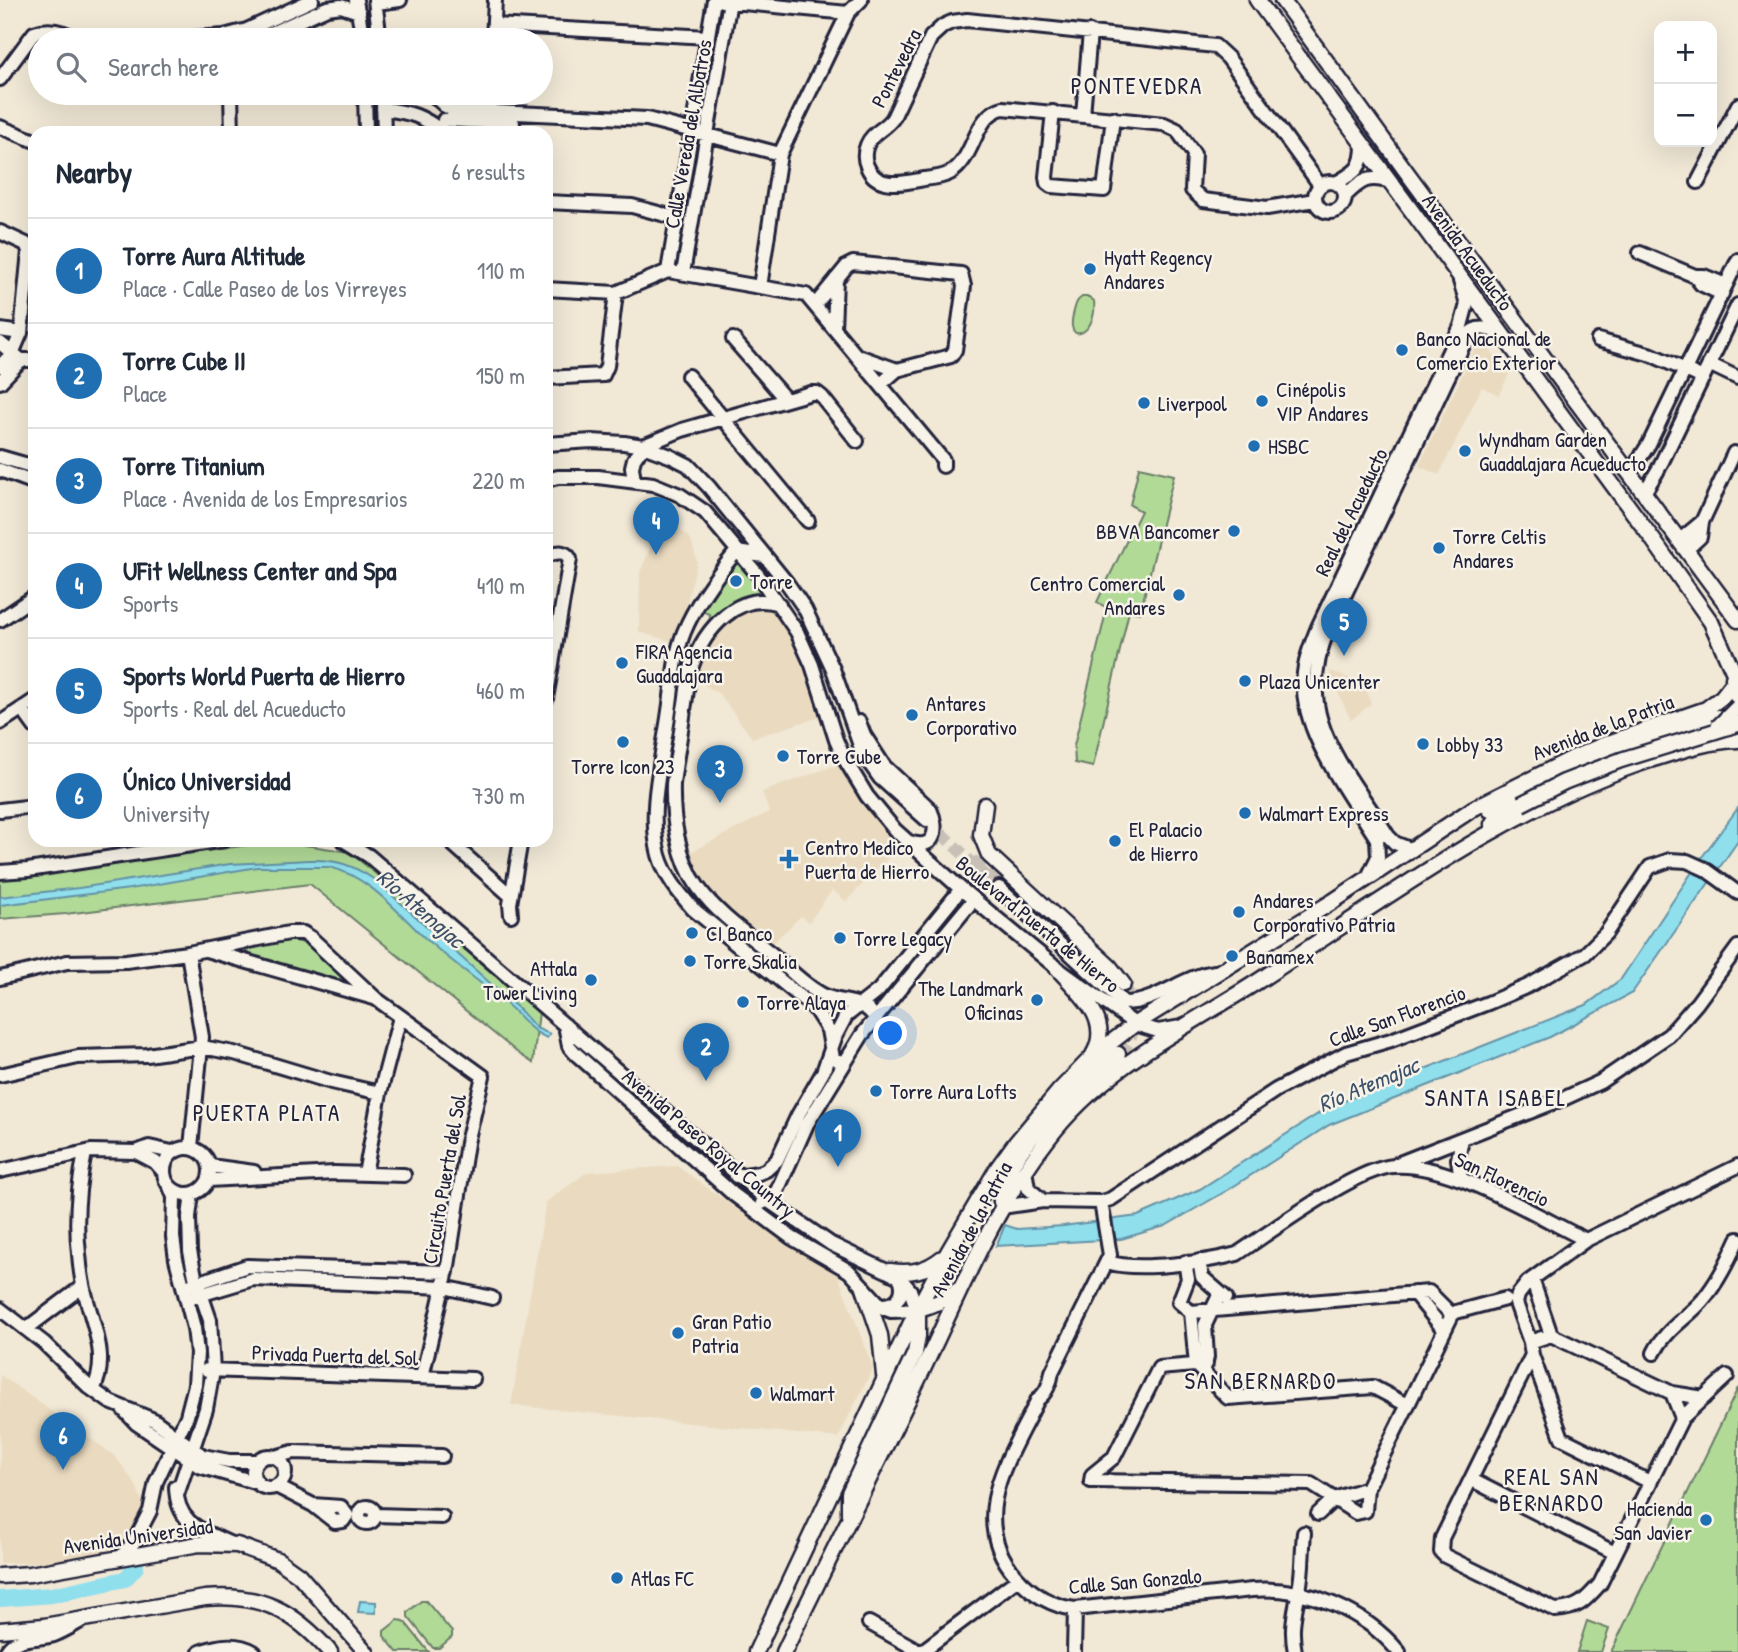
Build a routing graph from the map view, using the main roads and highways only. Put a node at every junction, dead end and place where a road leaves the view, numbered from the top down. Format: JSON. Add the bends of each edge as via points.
{"nodes":[{"id":1,"x":1257,"y":0,"type":"edge"},
{"id":2,"x":1282,"y":0,"type":"edge"},
{"id":3,"x":1626,"y":472,"type":"junction"},
{"id":4,"x":1738,"y":620,"type":"edge"},
{"id":5,"x":1738,"y":631,"type":"edge"},
{"id":6,"x":1735,"y":671,"type":"edge"},
{"id":7,"x":1738,"y":700,"type":"edge"},
{"id":8,"x":1738,"y":707,"type":"edge"},
{"id":9,"x":1712,"y":713,"type":"junction"},
{"id":10,"x":1738,"y":724,"type":"edge"},
{"id":11,"x":1713,"y":737,"type":"junction"},
{"id":12,"x":1738,"y":740,"type":"edge"},
{"id":13,"x":985,"y":805,"type":"dead end"},
{"id":14,"x":1467,"y":846,"type":"junction"},
{"id":15,"x":1001,"y":884,"type":"tunnel mouth"},
{"id":16,"x":1057,"y":968,"type":"road end"},
{"id":17,"x":1118,"y":1054,"type":"tunnel mouth"},
{"id":18,"x":1092,"y":1057,"type":"junction"},
{"id":19,"x":998,"y":1167,"type":"junction"},
{"id":20,"x":1002,"y":1206,"type":"junction"},
{"id":21,"x":948,"y":1252,"type":"junction"},
{"id":22,"x":895,"y":1274,"type":"road end"},
{"id":23,"x":962,"y":1286,"type":"junction"},
{"id":24,"x":864,"y":1288,"type":"road end"},
{"id":25,"x":918,"y":1310,"type":"junction"},
{"id":26,"x":883,"y":1384,"type":"junction"},
{"id":27,"x":849,"y":1518,"type":"junction"},
{"id":28,"x":0,"y":1576,"type":"edge"},
{"id":29,"x":0,"y":1630,"type":"edge"},
{"id":30,"x":330,"y":1652,"type":"edge"},
{"id":31,"x":366,"y":1652,"type":"edge"},
{"id":32,"x":756,"y":1652,"type":"edge"},
{"id":33,"x":784,"y":1652,"type":"edge"}],
"edges":[{"from":1,"to":6,"type":"main road","name":"Avenida Acueducto","via":[[1711,622]]},
{"from":2,"to":3,"type":"main road","name":"Avenida Acueducto"},
{"from":3,"to":4,"type":"main road","name":"Avenida Acueducto"},
{"from":3,"to":5,"type":"main road","via":[[1637,497]]},
{"from":6,"to":7,"type":"main road","name":"Avenida Acueducto"},
{"from":6,"to":9,"type":"main road","name":"Avenida de la Patria"},
{"from":8,"to":11,"type":"main road","bridge":true},
{"from":9,"to":11,"type":"main road","via":[[1719,709],[1728,719],[1722,738]]},
{"from":9,"to":18,"type":"main road","name":"Avenida de la Patria","via":[[1564,773],[1412,850],[1135,1024]]},
{"from":10,"to":11,"type":"main road","name":"Avenida de la Patria","bridge":true},
{"from":11,"to":12,"type":"main road","name":"Avenida de la Patria"},
{"from":11,"to":14,"type":"main road","name":"Avenida de la Patria","via":[[1588,784]]},
{"from":11,"to":14,"type":"main road","name":"Avenida de la Patria","bridge":true,"via":[[1621,760],[1564,782],[1521,804]]},
{"from":13,"to":15,"type":"main road","via":[[980,828],[989,855],[1123,984]]},
{"from":14,"to":20,"type":"main road","name":"Avenida de la Patria","via":[[1100,1083],[1049,1137]]},
{"from":16,"to":18,"type":"main road","via":[[1097,1016],[1100,1035]]},
{"from":17,"to":20,"type":"main road","via":[[1072,1092],[1029,1142],[1004,1185]]},
{"from":18,"to":19,"type":"main road","name":"Avenida de la Patria"},
{"from":19,"to":20,"type":"main road","via":[[992,1197]]},
{"from":19,"to":21,"type":"main road","name":"Avenida de la Patria"},
{"from":20,"to":23,"type":"main road","name":"Avenida de la Patria"},
{"from":21,"to":22,"type":"main road","via":[[920,1271]]},
{"from":21,"to":25,"type":"main road","name":"Avenida de la Patria"},
{"from":23,"to":25,"type":"main road"},
{"from":23,"to":27,"type":"main road","name":"Avenida de la Patria"},
{"from":24,"to":26,"type":"main road","via":[[882,1347]]},
{"from":25,"to":26,"type":"main road","name":"Avenida de la Patria"},
{"from":25,"to":27,"type":"main road","via":[[915,1353],[849,1493]]},
{"from":26,"to":32,"type":"main road","name":"Avenida de la Patria"},
{"from":27,"to":33,"type":"main road","name":"Avenida de la Patria"},
{"from":28,"to":31,"type":"main road","name":"Avenida Universidad","via":[[199,1544],[232,1544],[268,1556],[299,1575]]},
{"from":29,"to":30,"type":"main road","via":[[230,1596],[290,1615]]}]}
